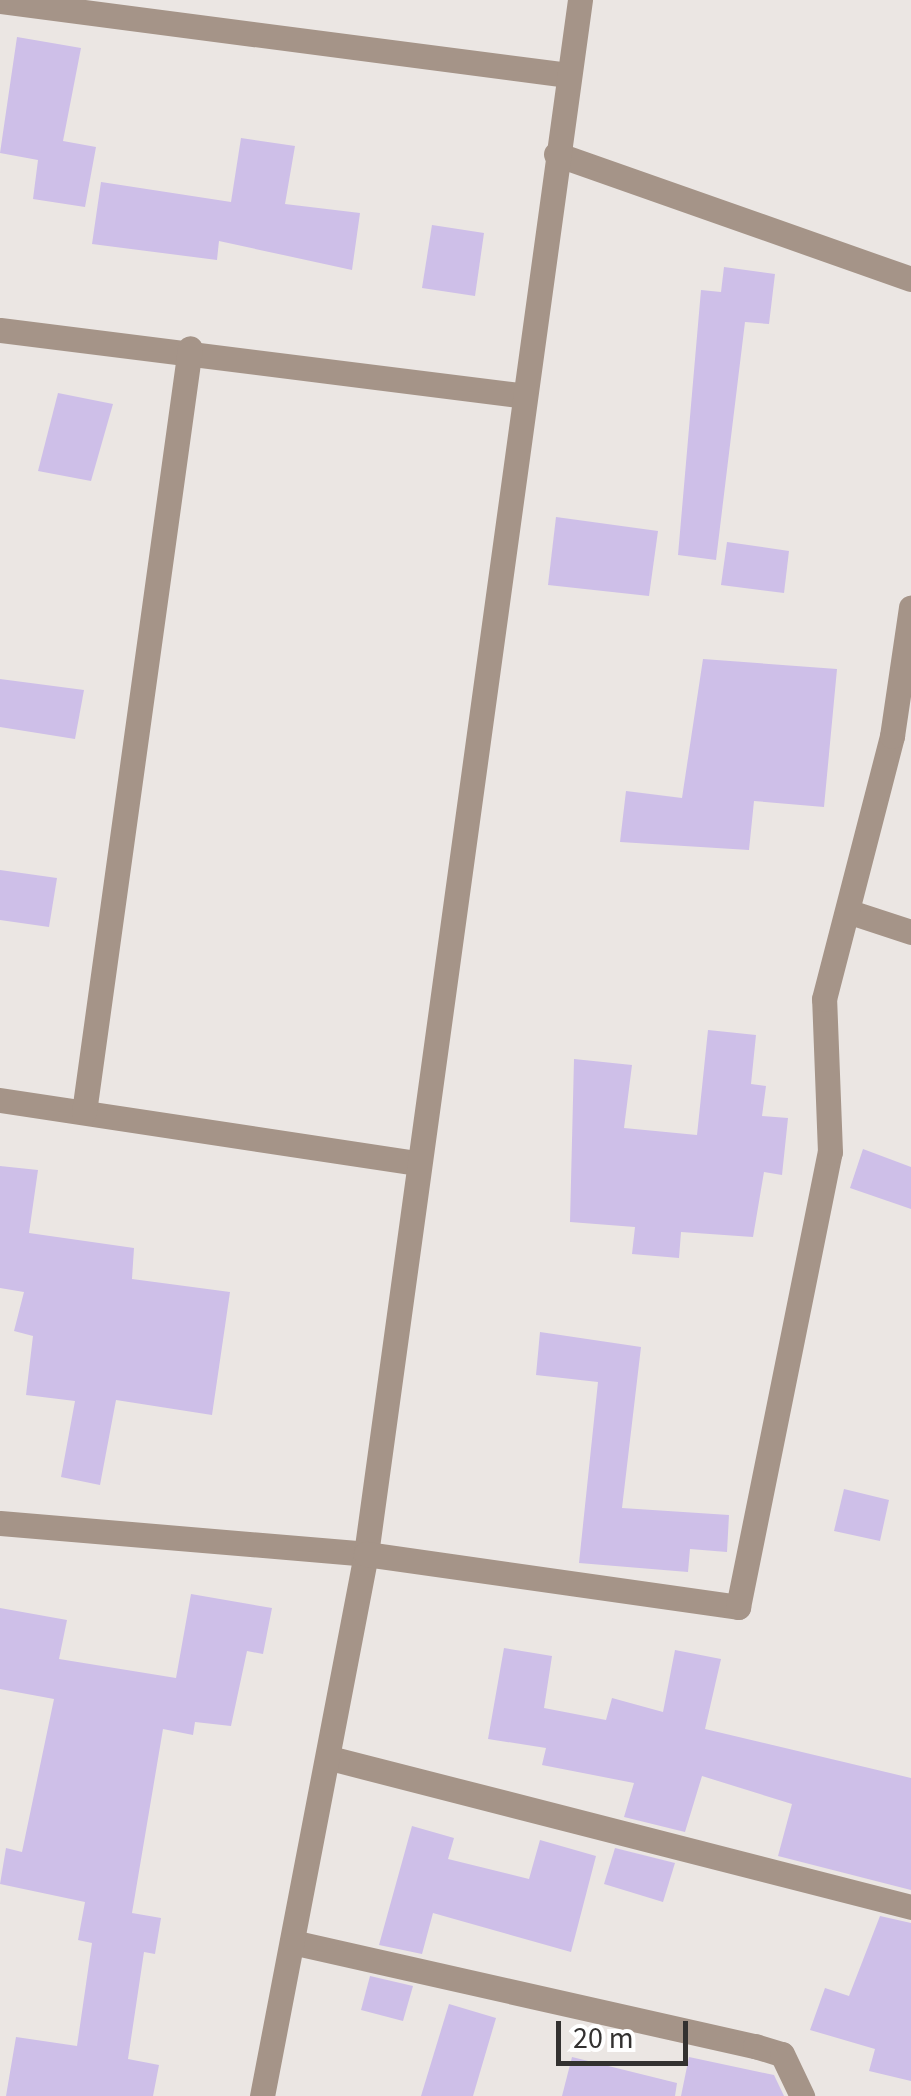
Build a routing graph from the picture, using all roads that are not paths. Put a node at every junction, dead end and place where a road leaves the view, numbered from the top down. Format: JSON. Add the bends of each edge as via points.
{"nodes":[{"id":1,"x":580,"y":0,"type":"edge"},
{"id":2,"x":0,"y":1,"type":"edge"},
{"id":3,"x":568,"y":75,"type":"junction"},
{"id":4,"x":556,"y":154,"type":"junction"},
{"id":5,"x":911,"y":279,"type":"edge"},
{"id":6,"x":0,"y":330,"type":"edge"},
{"id":7,"x":190,"y":348,"type":"junction"},
{"id":8,"x":519,"y":395,"type":"junction"},
{"id":9,"x":911,"y":607,"type":"edge"},
{"id":10,"x":905,"y":682,"type":"edge"},
{"id":11,"x":850,"y":912,"type":"junction"},
{"id":12,"x":911,"y":932,"type":"edge"},
{"id":13,"x":0,"y":1100,"type":"edge"},
{"id":14,"x":84,"y":1112,"type":"junction"},
{"id":15,"x":418,"y":1163,"type":"junction"},
{"id":16,"x":0,"y":1523,"type":"edge"},
{"id":17,"x":366,"y":1554,"type":"junction"},
{"id":18,"x":330,"y":1758,"type":"junction"},
{"id":19,"x":911,"y":1908,"type":"edge"},
{"id":20,"x":292,"y":1942,"type":"junction"},
{"id":21,"x":262,"y":2096,"type":"edge"},
{"id":22,"x":802,"y":2096,"type":"edge"}],
"edges":[{"from":1,"to":3,"type":"street"},
{"from":2,"to":3,"type":"street"},
{"from":3,"to":4,"type":"street"},
{"from":4,"to":5,"type":"street"},
{"from":4,"to":8,"type":"street"},
{"from":6,"to":7,"type":"street"},
{"from":7,"to":8,"type":"street"},
{"from":7,"to":14,"type":"street"},
{"from":8,"to":15,"type":"street"},
{"from":9,"to":10,"type":"street"},
{"from":10,"to":11,"type":"street"},
{"from":11,"to":12,"type":"street"},
{"from":11,"to":17,"type":"street","via":[[824,999],[830,1152],[738,1607]]},
{"from":13,"to":14,"type":"street"},
{"from":14,"to":15,"type":"street"},
{"from":15,"to":17,"type":"street"},
{"from":16,"to":17,"type":"street"},
{"from":17,"to":18,"type":"street"},
{"from":18,"to":19,"type":"street"},
{"from":18,"to":20,"type":"street"},
{"from":20,"to":21,"type":"street"},
{"from":20,"to":22,"type":"street","via":[[782,2054]]}]}
